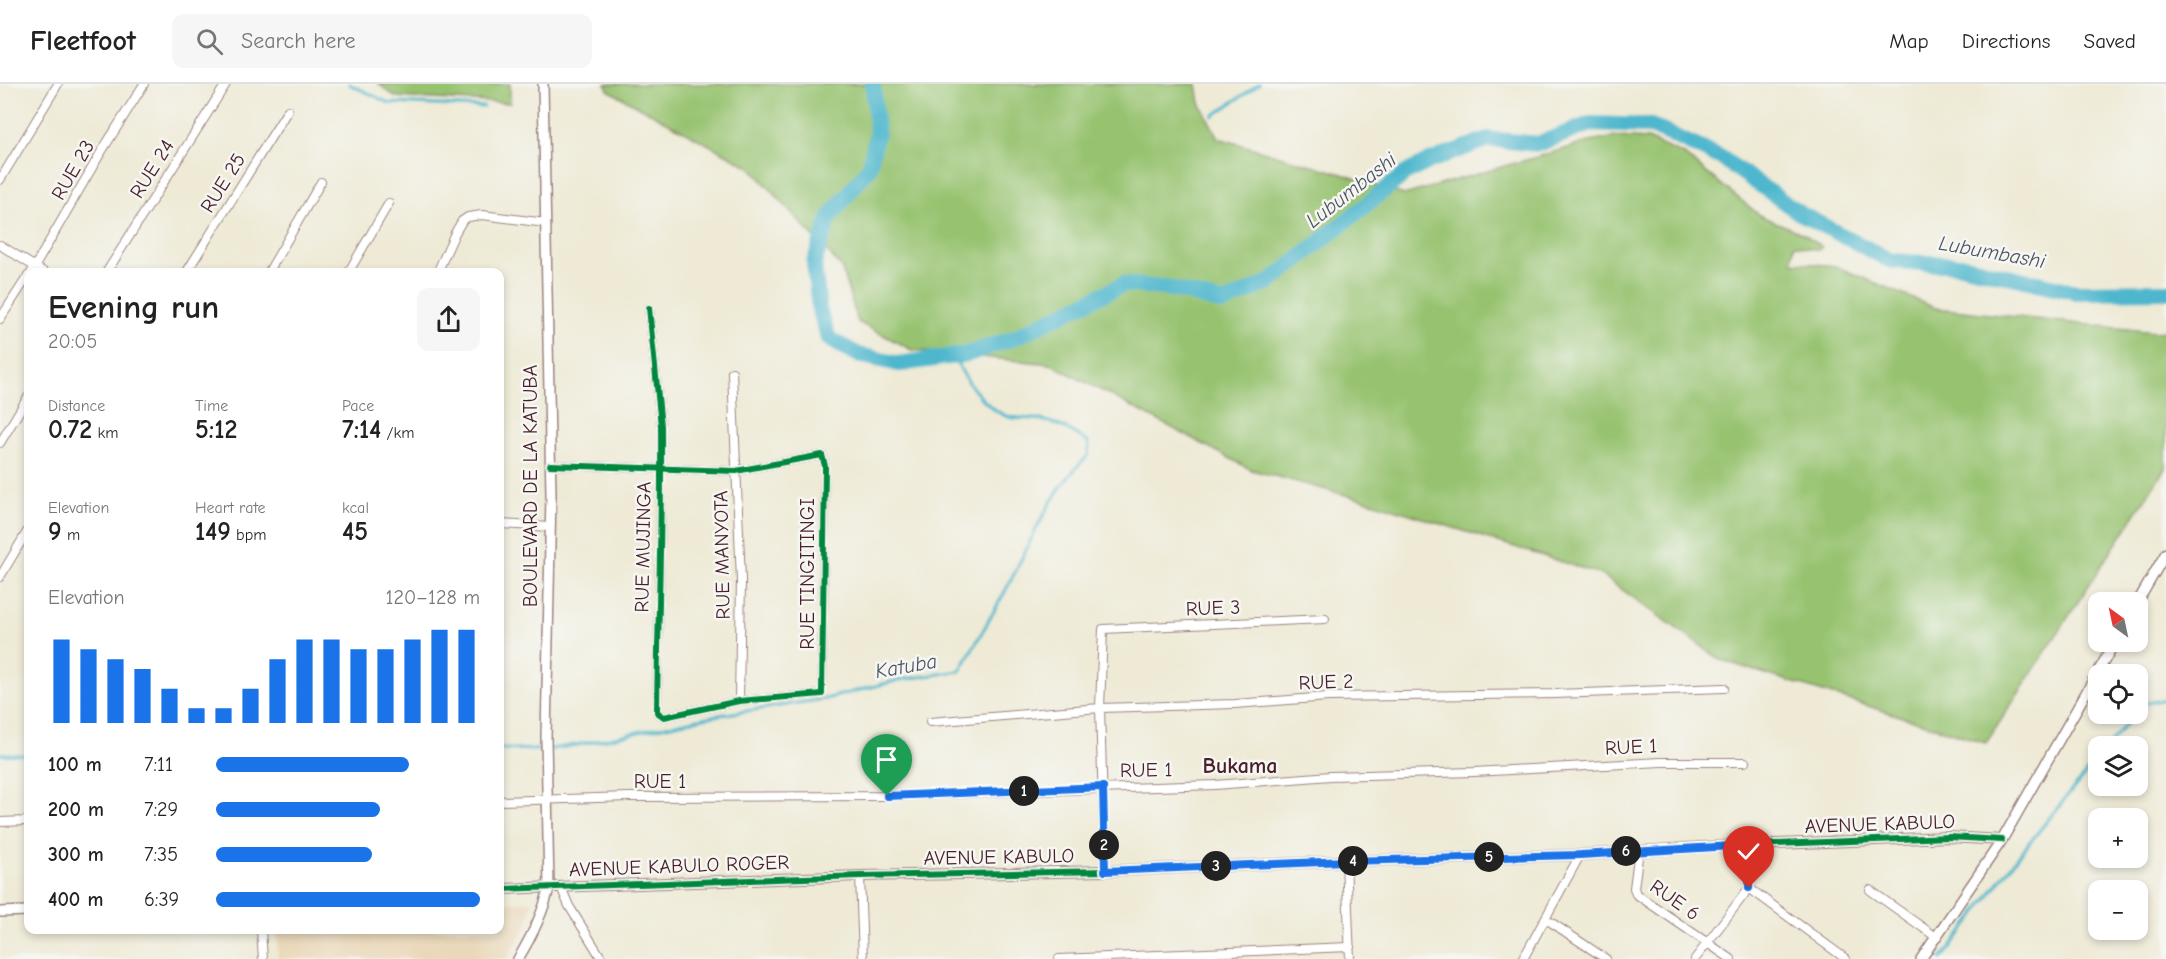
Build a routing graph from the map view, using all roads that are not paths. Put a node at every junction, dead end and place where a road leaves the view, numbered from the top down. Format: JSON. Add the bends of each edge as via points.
{"nodes":[{"id":1,"x":58,"y":84,"type":"edge"},
{"id":2,"x":144,"y":84,"type":"edge"},
{"id":3,"x":226,"y":84,"type":"edge"},
{"id":4,"x":543,"y":84,"type":"edge"},
{"id":5,"x":288,"y":110,"type":"dead end"},
{"id":6,"x":0,"y":180,"type":"edge"},
{"id":7,"x":321,"y":182,"type":"dead end"},
{"id":8,"x":389,"y":204,"type":"dead end"},
{"id":9,"x":546,"y":223,"type":"junction"},
{"id":10,"x":0,"y":245,"type":"edge"},
{"id":11,"x":27,"y":268,"type":"edge"},
{"id":12,"x":34,"y":268,"type":"edge"},
{"id":13,"x":109,"y":268,"type":"edge"},
{"id":14,"x":189,"y":268,"type":"edge"},
{"id":15,"x":271,"y":268,"type":"edge"},
{"id":16,"x":351,"y":268,"type":"edge"},
{"id":17,"x":439,"y":268,"type":"edge"},
{"id":18,"x":24,"y":284,"type":"edge"},
{"id":19,"x":649,"y":308,"type":"dead end"},
{"id":20,"x":0,"y":319,"type":"edge"},
{"id":21,"x":732,"y":372,"type":"dead end"},
{"id":22,"x":24,"y":404,"type":"edge"},
{"id":23,"x":0,"y":443,"type":"edge"},
{"id":24,"x":550,"y":465,"type":"junction"},
{"id":25,"x":660,"y":470,"type":"junction"},
{"id":26,"x":736,"y":471,"type":"junction"},
{"id":27,"x":504,"y":524,"type":"edge"},
{"id":28,"x":550,"y":527,"type":"junction"},
{"id":29,"x":24,"y":536,"type":"edge"},
{"id":30,"x":2166,"y":553,"type":"edge"},
{"id":31,"x":1,"y":572,"type":"edge"},
{"id":32,"x":2144,"y":592,"type":"edge"},
{"id":33,"x":1325,"y":619,"type":"dead end"},
{"id":34,"x":2109,"y":652,"type":"edge"},
{"id":35,"x":1724,"y":688,"type":"dead end"},
{"id":36,"x":739,"y":701,"type":"junction"},
{"id":37,"x":1100,"y":708,"type":"junction"},
{"id":38,"x":930,"y":722,"type":"dead end"},
{"id":39,"x":1745,"y":762,"type":"dead end"},
{"id":40,"x":1103,"y":787,"type":"junction"},
{"id":41,"x":547,"y":799,"type":"junction"},
{"id":42,"x":504,"y":801,"type":"edge"},
{"id":43,"x":24,"y":821,"type":"edge"},
{"id":44,"x":0,"y":822,"type":"edge"},
{"id":45,"x":2002,"y":840,"type":"junction"},
{"id":46,"x":1750,"y":845,"type":"junction"},
{"id":47,"x":1639,"y":850,"type":"junction"},
{"id":48,"x":1580,"y":855,"type":"junction"},
{"id":49,"x":1346,"y":861,"type":"junction"},
{"id":50,"x":1105,"y":871,"type":"junction"},
{"id":51,"x":860,"y":876,"type":"junction"},
{"id":52,"x":561,"y":887,"type":"junction"},
{"id":53,"x":549,"y":888,"type":"junction"},
{"id":54,"x":1749,"y":888,"type":"junction"},
{"id":55,"x":504,"y":889,"type":"edge"},
{"id":56,"x":1870,"y":890,"type":"dead end"},
{"id":57,"x":24,"y":911,"type":"edge"},
{"id":58,"x":0,"y":912,"type":"edge"},
{"id":59,"x":1546,"y":919,"type":"junction"},
{"id":60,"x":261,"y":934,"type":"edge"},
{"id":61,"x":1936,"y":937,"type":"junction"},
{"id":62,"x":1707,"y":942,"type":"junction"},
{"id":63,"x":1350,"y":947,"type":"junction"},
{"id":64,"x":263,"y":959,"type":"edge"},
{"id":65,"x":518,"y":959,"type":"edge"},
{"id":66,"x":602,"y":959,"type":"edge"},
{"id":67,"x":863,"y":959,"type":"edge"},
{"id":68,"x":1059,"y":959,"type":"edge"},
{"id":69,"x":1350,"y":959,"type":"edge"},
{"id":70,"x":1523,"y":959,"type":"edge"},
{"id":71,"x":1606,"y":959,"type":"edge"},
{"id":72,"x":1695,"y":959,"type":"edge"},
{"id":73,"x":1731,"y":959,"type":"edge"},
{"id":74,"x":1846,"y":959,"type":"edge"},
{"id":75,"x":1921,"y":959,"type":"edge"}],
"edges":[{"from":1,"to":6,"type":"street"},
{"from":2,"to":12,"type":"street","name":"RUE 23"},
{"from":3,"to":13,"type":"street","name":"RUE 24"},
{"from":4,"to":9,"type":"street","name":"BOULEVARD DE LA KATUBA"},
{"from":5,"to":14,"type":"street","name":"RUE 25"},
{"from":7,"to":15,"type":"street"},
{"from":8,"to":16,"type":"street"},
{"from":9,"to":17,"type":"street","via":[[468,217],[455,232]]},
{"from":9,"to":24,"type":"street","name":"BOULEVARD DE LA KATUBA"},
{"from":10,"to":11,"type":"street"},
{"from":18,"to":20,"type":"street","name":"RUE 23"},
{"from":19,"to":25,"type":"street","name":"RUE MUJINGA","via":[[661,426]]},
{"from":21,"to":26,"type":"street","name":"RUE MANYOTA"},
{"from":22,"to":23,"type":"street"},
{"from":24,"to":25,"type":"street"},
{"from":24,"to":28,"type":"street","name":"BOULEVARD DE LA KATUBA"},
{"from":25,"to":26,"type":"street"},
{"from":25,"to":36,"type":"street","name":"RUE MUJINGA","via":[[658,715]]},
{"from":26,"to":36,"type":"street","name":"RUE MANYOTA","via":[[741,580]]},
{"from":26,"to":36,"type":"street","name":"RUE TINGITINGI","via":[[822,455],[825,466],[822,693]]},
{"from":27,"to":28,"type":"street"},
{"from":28,"to":41,"type":"street","name":"BOULEVARD DE LA KATUBA"},
{"from":29,"to":31,"type":"street"},
{"from":30,"to":32,"type":"street"},
{"from":33,"to":37,"type":"street","name":"RUE 3","via":[[1103,629]]},
{"from":34,"to":45,"type":"street"},
{"from":35,"to":37,"type":"street","name":"RUE 2","via":[[1328,697]]},
{"from":37,"to":38,"type":"street","name":"RUE 2"},
{"from":37,"to":40,"type":"street"},
{"from":39,"to":40,"type":"street","name":"RUE 1","via":[[1661,762]]},
{"from":40,"to":41,"type":"street","name":"RUE 1","via":[[887,796]]},
{"from":40,"to":50,"type":"street"},
{"from":41,"to":42,"type":"street","name":"RUE 1"},
{"from":41,"to":53,"type":"street","name":"BOULEVARD DE LA KATUBA"},
{"from":43,"to":44,"type":"street"},
{"from":45,"to":46,"type":"street","name":"AVENUE KABULO","via":[[1949,837]]},
{"from":45,"to":61,"type":"street"},
{"from":46,"to":47,"type":"street","name":"AVENUE KABULO"},
{"from":46,"to":54,"type":"street"},
{"from":47,"to":48,"type":"street","name":"AVENUE KABULO"},
{"from":47,"to":62,"type":"street","name":"RUE 6","via":[[1636,894]]},
{"from":48,"to":49,"type":"street","name":"AVENUE KABULO"},
{"from":48,"to":59,"type":"street"},
{"from":49,"to":50,"type":"street","name":"AVENUE KABULO"},
{"from":49,"to":63,"type":"street"},
{"from":50,"to":51,"type":"street","name":"AVENUE KABULO"},
{"from":51,"to":52,"type":"street","name":"AVENUE KABULO ROGER"},
{"from":51,"to":67,"type":"street"},
{"from":52,"to":53,"type":"street","name":"AVENUE KABULO ROGER"},
{"from":52,"to":66,"type":"street"},
{"from":53,"to":55,"type":"street","name":"AVENUE KABULO ROGER"},
{"from":53,"to":65,"type":"street","name":"BOULEVARD DE LA KATUBA","via":[[544,910]]},
{"from":54,"to":62,"type":"street"},
{"from":54,"to":74,"type":"street"},
{"from":56,"to":61,"type":"street"},
{"from":57,"to":58,"type":"street"},
{"from":59,"to":70,"type":"street"},
{"from":59,"to":71,"type":"street"},
{"from":60,"to":64,"type":"street"},
{"from":61,"to":75,"type":"street"},
{"from":62,"to":72,"type":"street"},
{"from":62,"to":73,"type":"street","name":"RUE 6"},
{"from":63,"to":68,"type":"street"},
{"from":63,"to":69,"type":"street"}]}
